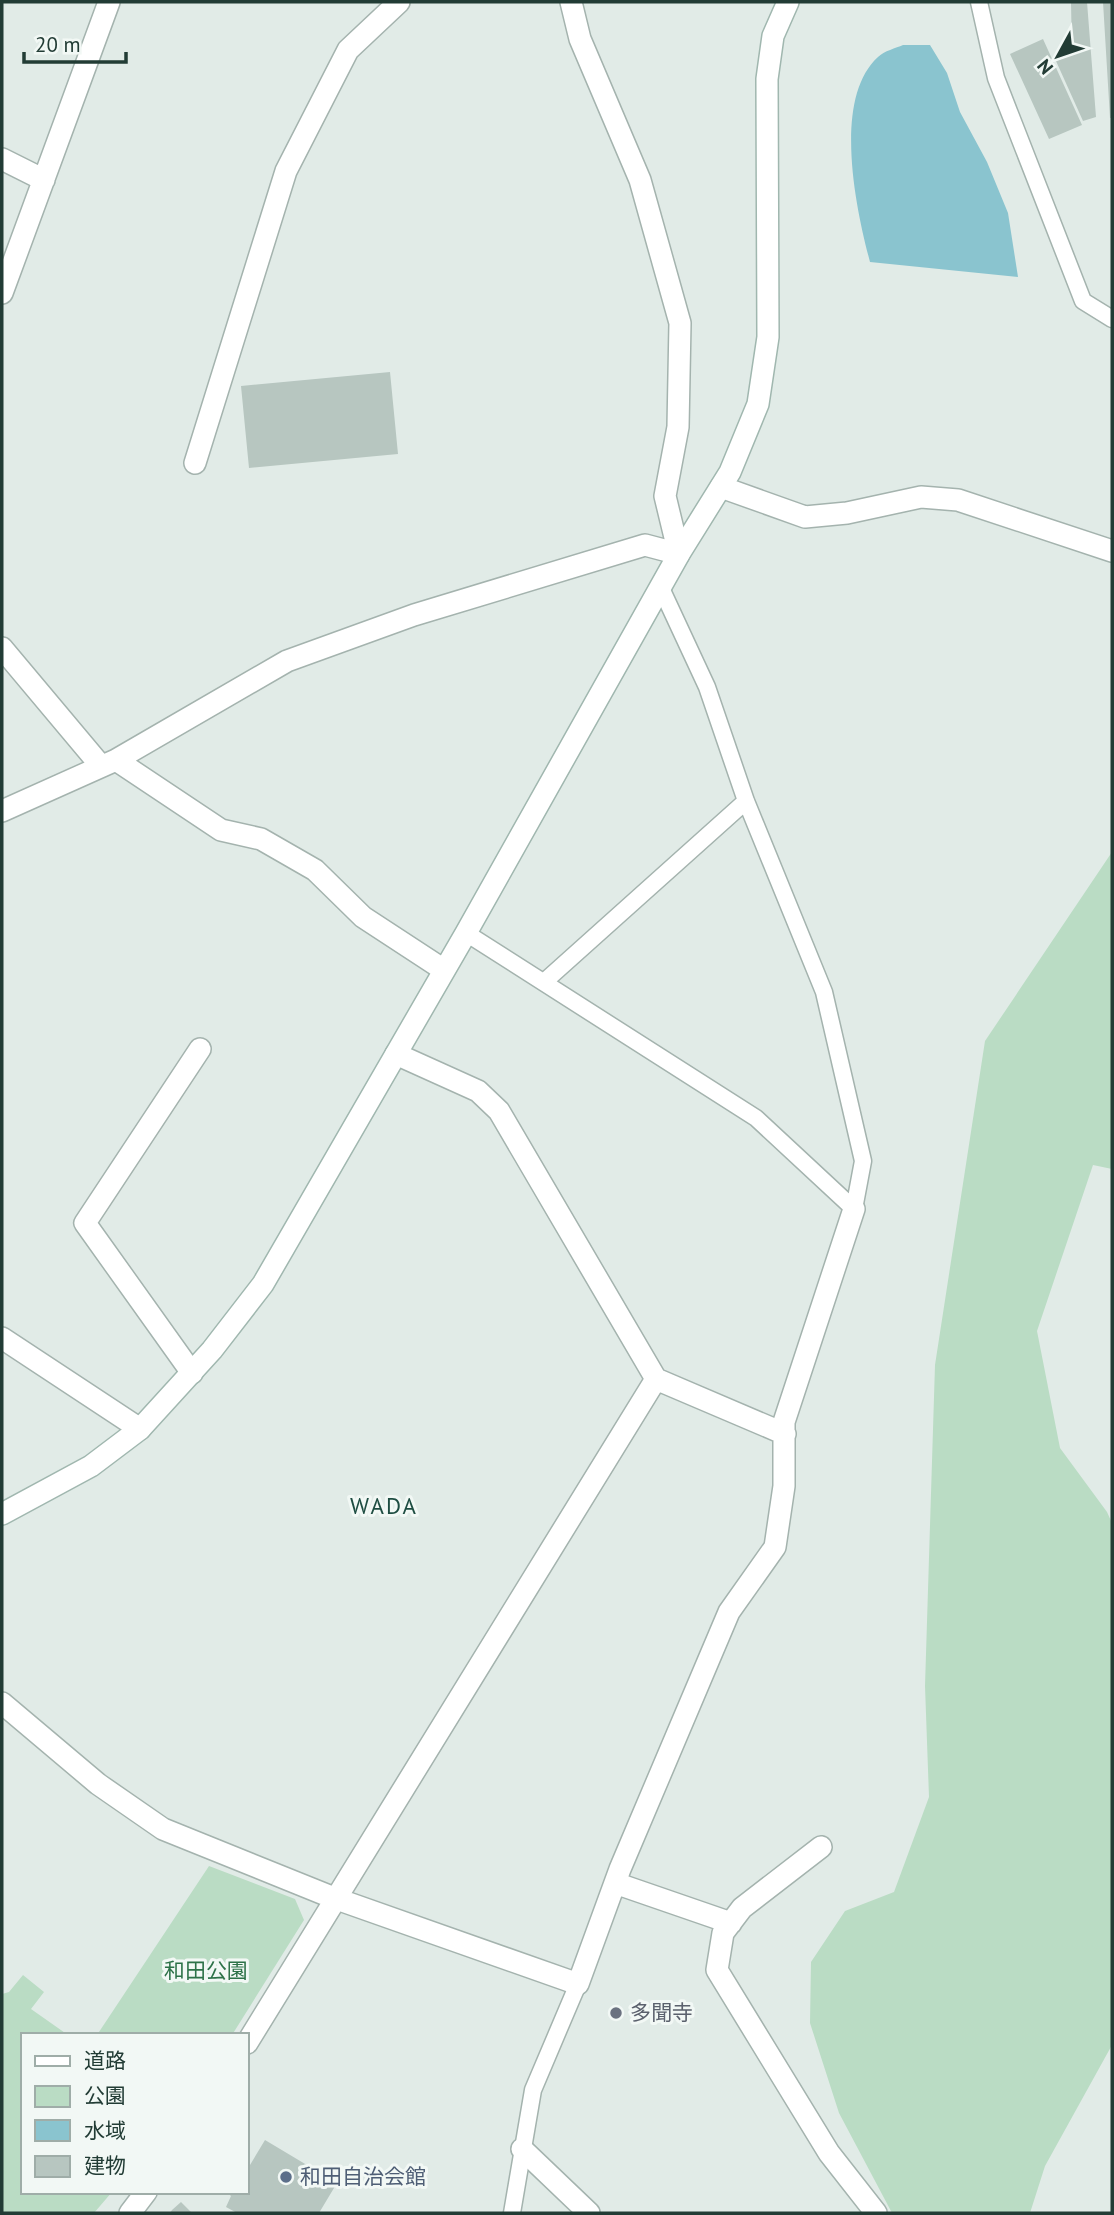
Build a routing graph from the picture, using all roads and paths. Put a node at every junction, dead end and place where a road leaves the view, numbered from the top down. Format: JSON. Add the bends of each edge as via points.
{"nodes":[{"id":1,"x":109,"y":2,"type":"edge"},
{"id":2,"x":399,"y":2,"type":"edge"},
{"id":3,"x":570,"y":2,"type":"edge"},
{"id":4,"x":788,"y":2,"type":"edge"},
{"id":5,"x":979,"y":2,"type":"edge"},
{"id":6,"x":2,"y":159,"type":"edge"},
{"id":7,"x":44,"y":180,"type":"junction"},
{"id":8,"x":2,"y":293,"type":"edge"},
{"id":9,"x":1112,"y":319,"type":"edge"},
{"id":10,"x":195,"y":463,"type":"dead end"},
{"id":11,"x":721,"y":487,"type":"junction"},
{"id":12,"x":1112,"y":551,"type":"edge"},
{"id":13,"x":679,"y":554,"type":"junction"},
{"id":14,"x":661,"y":588,"type":"junction"},
{"id":15,"x":2,"y":648,"type":"edge"},
{"id":16,"x":108,"y":763,"type":"junction"},
{"id":17,"x":746,"y":801,"type":"junction"},
{"id":18,"x":2,"y":811,"type":"edge"},
{"id":19,"x":466,"y":933,"type":"junction"},
{"id":20,"x":444,"y":970,"type":"junction"},
{"id":21,"x":544,"y":982,"type":"junction"},
{"id":22,"x":200,"y":1049,"type":"dead end"},
{"id":23,"x":396,"y":1054,"type":"junction"},
{"id":24,"x":854,"y":1209,"type":"junction"},
{"id":25,"x":2,"y":1338,"type":"edge"},
{"id":26,"x":192,"y":1373,"type":"junction"},
{"id":27,"x":656,"y":1379,"type":"junction"},
{"id":28,"x":140,"y":1429,"type":"junction"},
{"id":29,"x":785,"y":1434,"type":"junction"},
{"id":30,"x":2,"y":1514,"type":"edge"},
{"id":31,"x":2,"y":1703,"type":"edge"},
{"id":32,"x":821,"y":1847,"type":"dead end"},
{"id":33,"x":615,"y":1882,"type":"junction"},
{"id":34,"x":334,"y":1898,"type":"junction"},
{"id":35,"x":731,"y":1923,"type":"junction"},
{"id":36,"x":578,"y":1984,"type":"junction"},
{"id":37,"x":248,"y":2041,"type":"edge"},
{"id":38,"x":522,"y":2149,"type":"junction"},
{"id":39,"x":144,"y":2194,"type":"edge"},
{"id":40,"x":130,"y":2213,"type":"edge"},
{"id":41,"x":512,"y":2213,"type":"edge"},
{"id":42,"x":589,"y":2213,"type":"edge"},
{"id":43,"x":876,"y":2213,"type":"edge"}],
"edges":[{"from":1,"to":7,"type":"street"},
{"from":2,"to":10,"type":"street","via":[[348,50],[286,171]]},
{"from":3,"to":13,"type":"street","via":[[580,39],[640,180],[680,323],[678,427],[665,496]]},
{"from":4,"to":11,"type":"street","via":[[773,36],[767,79],[768,337],[758,404]]},
{"from":5,"to":9,"type":"lane","via":[[996,78],[1083,301]]},
{"from":6,"to":7,"type":"street"},
{"from":7,"to":8,"type":"street"},
{"from":11,"to":12,"type":"street","via":[[805,517],[921,497],[958,500]]},
{"from":11,"to":13,"type":"street"},
{"from":13,"to":14,"type":"street"},
{"from":13,"to":16,"type":"street","via":[[645,545],[414,615],[300,657]]},
{"from":14,"to":17,"type":"lane","via":[[707,687]]},
{"from":14,"to":19,"type":"street"},
{"from":15,"to":16,"type":"street"},
{"from":16,"to":18,"type":"street"},
{"from":16,"to":20,"type":"street","via":[[221,830],[261,839],[315,870],[363,917]]},
{"from":17,"to":21,"type":"lane"},
{"from":17,"to":24,"type":"lane","via":[[824,992],[863,1161]]},
{"from":19,"to":20,"type":"street"},
{"from":19,"to":21,"type":"lane"},
{"from":20,"to":23,"type":"street"},
{"from":21,"to":24,"type":"lane","via":[[756,1118]]},
{"from":22,"to":26,"type":"street","via":[[85,1223]]},
{"from":23,"to":26,"type":"street","via":[[263,1284]]},
{"from":23,"to":27,"type":"street","via":[[478,1091],[499,1111]]},
{"from":24,"to":29,"type":"street","via":[[784,1422]]},
{"from":25,"to":28,"type":"street"},
{"from":26,"to":28,"type":"street"},
{"from":27,"to":29,"type":"street"},
{"from":27,"to":34,"type":"street"},
{"from":28,"to":30,"type":"street","via":[[92,1466]]},
{"from":29,"to":33,"type":"street","via":[[784,1486],[775,1547],[729,1612]]},
{"from":31,"to":34,"type":"street","via":[[98,1784],[163,1829]]},
{"from":32,"to":35,"type":"street","via":[[742,1908]]},
{"from":33,"to":35,"type":"street"},
{"from":33,"to":36,"type":"street"},
{"from":34,"to":36,"type":"street"},
{"from":34,"to":37,"type":"street"},
{"from":35,"to":43,"type":"street","via":[[723,1933],[718,1970],[829,2154]]},
{"from":36,"to":38,"type":"lane","via":[[533,2090]]},
{"from":38,"to":41,"type":"lane"},
{"from":38,"to":42,"type":"street"},
{"from":39,"to":40,"type":"street"}]}
